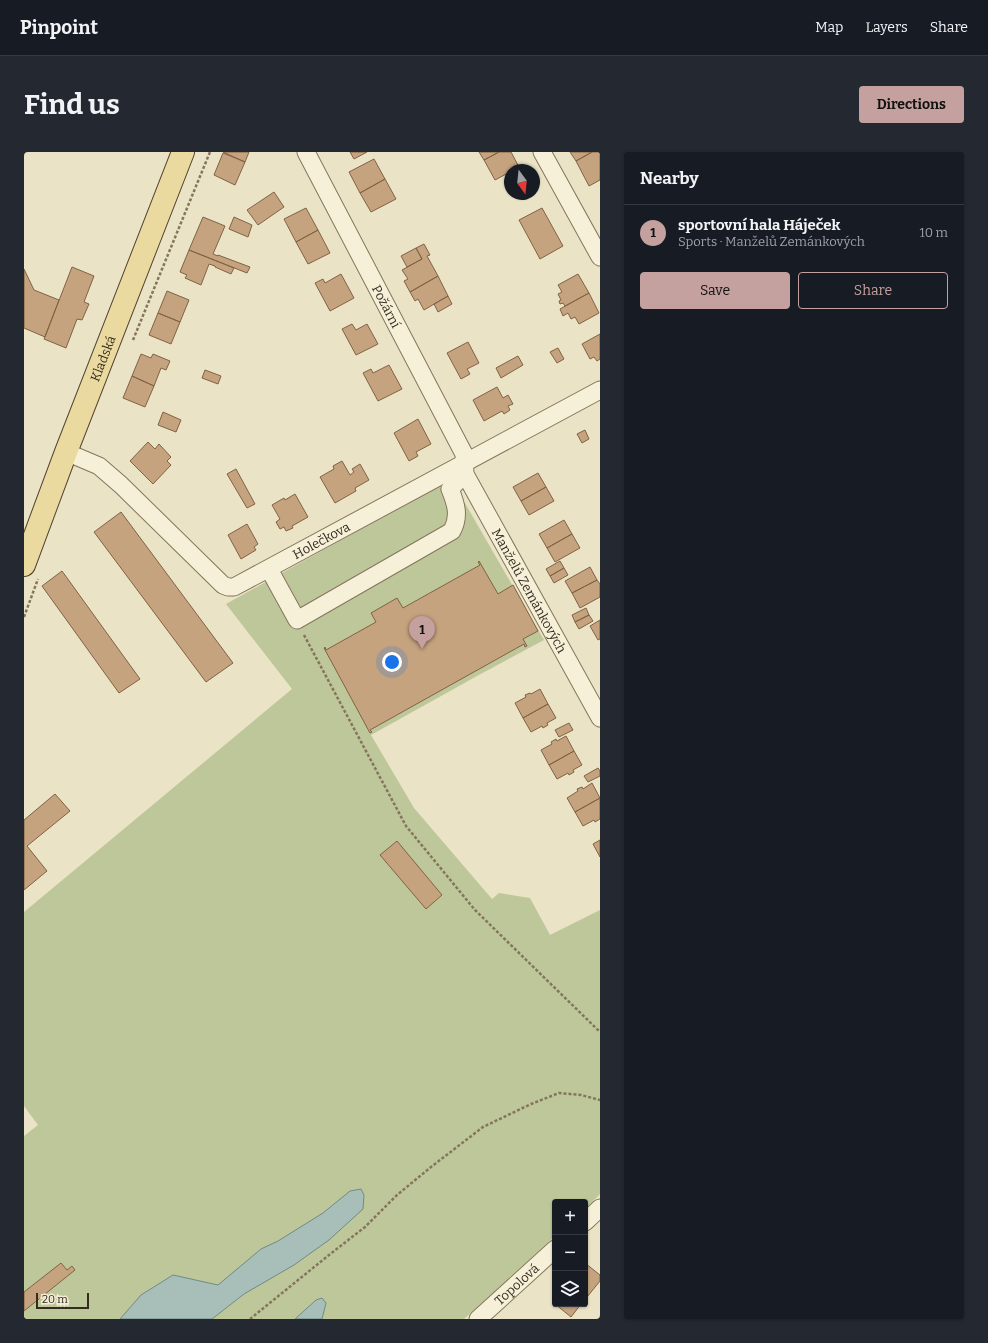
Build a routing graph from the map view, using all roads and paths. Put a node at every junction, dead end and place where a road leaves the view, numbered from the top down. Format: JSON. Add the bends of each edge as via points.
{"nodes":[{"id":1,"x":183,"y":152,"type":"edge"},
{"id":2,"x":306,"y":152,"type":"edge"},
{"id":3,"x":542,"y":152,"type":"edge"},
{"id":4,"x":600,"y":257,"type":"edge"},
{"id":5,"x":600,"y":390,"type":"edge"},
{"id":6,"x":66,"y":452,"type":"junction"},
{"id":7,"x":465,"y":468,"type":"junction"},
{"id":8,"x":24,"y":565,"type":"edge"},
{"id":9,"x":269,"y":569,"type":"junction"},
{"id":10,"x":296,"y":620,"type":"junction"},
{"id":11,"x":600,"y":718,"type":"edge"},
{"id":12,"x":600,"y":1032,"type":"edge"},
{"id":13,"x":600,"y":1100,"type":"edge"},
{"id":14,"x":600,"y":1208,"type":"edge"},
{"id":15,"x":588,"y":1219,"type":"edge"},
{"id":16,"x":552,"y":1252,"type":"edge"},
{"id":17,"x":250,"y":1319,"type":"edge"},
{"id":18,"x":478,"y":1319,"type":"edge"}],
"edges":[{"from":1,"to":6,"type":"main road","name":"Kladská"},
{"from":2,"to":7,"type":"street","name":"Požární","via":[[464,454]]},
{"from":3,"to":4,"type":"street"},
{"from":5,"to":7,"type":"street","name":"Holečkova"},
{"from":6,"to":8,"type":"main road","name":"Kladská"},
{"from":6,"to":9,"type":"street","name":"Holečkova","via":[[92,462],[106,471],[223,585],[234,587]]},
{"from":7,"to":9,"type":"street","name":"Holečkova"},
{"from":7,"to":10,"type":"street","via":[[450,489],[456,506],[457,523],[452,531]]},
{"from":7,"to":11,"type":"street","name":"Manželů Zemánkových"},
{"from":9,"to":10,"type":"street"},
{"from":10,"to":12,"type":"path","via":[[406,826],[475,910]]},
{"from":13,"to":17,"type":"path","via":[[559,1093],[483,1127],[431,1167],[365,1227]]},
{"from":14,"to":15,"type":"street"},
{"from":16,"to":18,"type":"street","name":"Topolová"}]}
